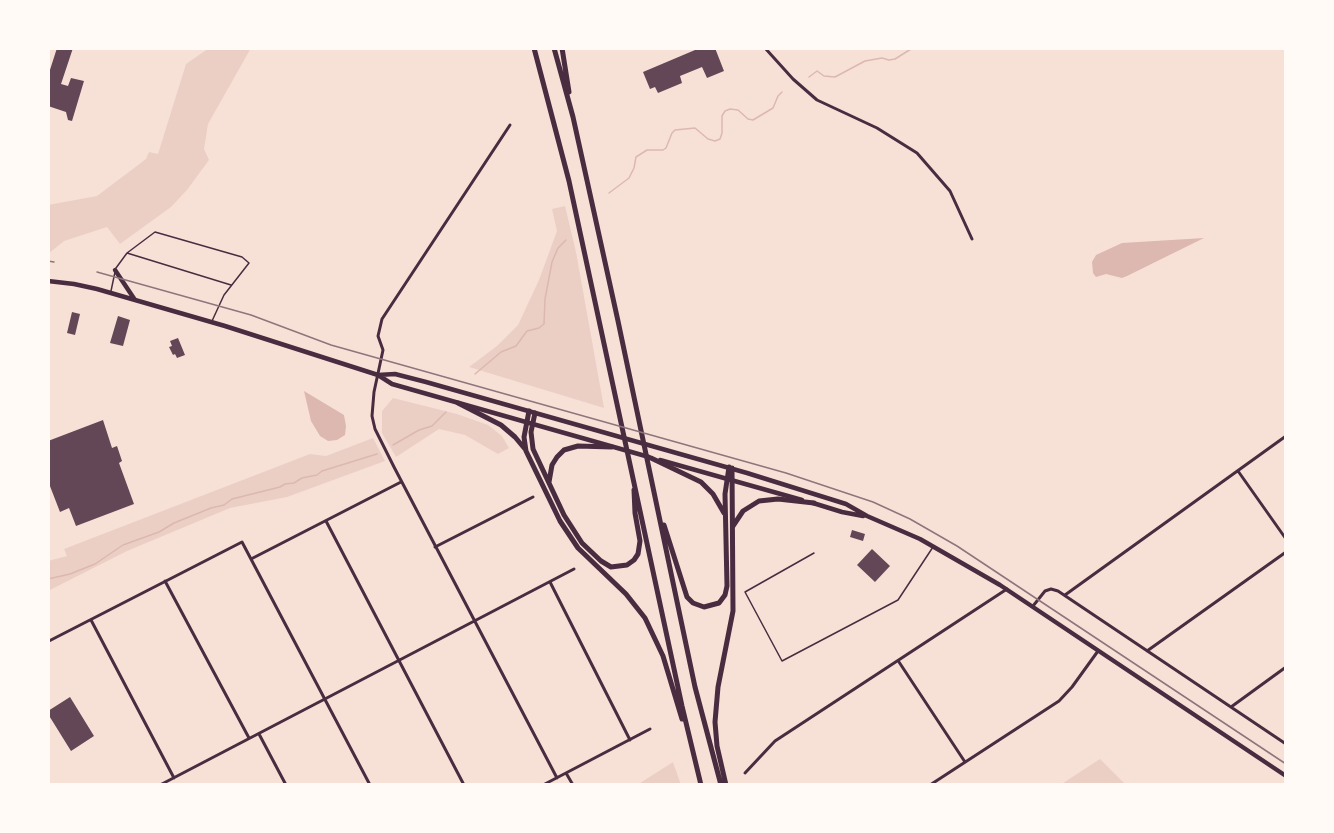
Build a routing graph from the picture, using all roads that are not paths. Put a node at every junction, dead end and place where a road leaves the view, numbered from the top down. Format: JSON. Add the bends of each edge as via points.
{"nodes":[{"id":1,"x":534,"y":48,"type":"edge"},
{"id":2,"x":554,"y":48,"type":"edge"},
{"id":3,"x":562,"y":48,"type":"edge"},
{"id":4,"x":765,"y":48,"type":"edge"},
{"id":5,"x":573,"y":117,"type":"junction"},
{"id":6,"x":510,"y":125,"type":"dead end"},
{"id":7,"x":972,"y":239,"type":"dead end"},
{"id":8,"x":127,"y":253,"type":"junction"},
{"id":9,"x":115,"y":270,"type":"junction"},
{"id":10,"x":48,"y":281,"type":"edge"},
{"id":11,"x":231,"y":285,"type":"junction"},
{"id":12,"x":111,"y":293,"type":"junction"},
{"id":13,"x":135,"y":300,"type":"junction"},
{"id":14,"x":211,"y":322,"type":"junction"},
{"id":15,"x":378,"y":375,"type":"junction"},
{"id":16,"x":458,"y":403,"type":"junction"},
{"id":17,"x":532,"y":412,"type":"junction"},
{"id":18,"x":530,"y":423,"type":"junction"},
{"id":19,"x":1286,"y":436,"type":"edge"},
{"id":20,"x":612,"y":447,"type":"junction"},
{"id":21,"x":526,"y":451,"type":"junction"},
{"id":22,"x":651,"y":458,"type":"junction"},
{"id":23,"x":731,"y":468,"type":"junction"},
{"id":24,"x":1238,"y":471,"type":"junction"},
{"id":25,"x":634,"y":476,"type":"junction"},
{"id":26,"x":729,"y":479,"type":"junction"},
{"id":27,"x":401,"y":482,"type":"junction"},
{"id":28,"x":549,"y":484,"type":"junction"},
{"id":29,"x":533,"y":497,"type":"dead end"},
{"id":30,"x":814,"y":503,"type":"junction"},
{"id":31,"x":657,"y":505,"type":"junction"},
{"id":32,"x":867,"y":516,"type":"junction"},
{"id":33,"x":726,"y":517,"type":"junction"},
{"id":34,"x":326,"y":521,"type":"junction"},
{"id":35,"x":732,"y":527,"type":"junction"},
{"id":36,"x":1286,"y":539,"type":"edge"},
{"id":37,"x":933,"y":546,"type":"junction"},
{"id":38,"x":435,"y":547,"type":"junction"},
{"id":39,"x":1286,"y":552,"type":"edge"},
{"id":40,"x":814,"y":553,"type":"dead end"},
{"id":41,"x":252,"y":559,"type":"junction"},
{"id":42,"x":574,"y":569,"type":"dead end"},
{"id":43,"x":165,"y":581,"type":"junction"},
{"id":44,"x":550,"y":582,"type":"junction"},
{"id":45,"x":1007,"y":589,"type":"junction"},
{"id":46,"x":1065,"y":595,"type":"junction"},
{"id":47,"x":1033,"y":606,"type":"junction"},
{"id":48,"x":91,"y":620,"type":"junction"},
{"id":49,"x":476,"y":621,"type":"junction"},
{"id":50,"x":50,"y":641,"type":"dead end"},
{"id":51,"x":1099,"y":650,"type":"junction"},
{"id":52,"x":1147,"y":651,"type":"junction"},
{"id":53,"x":400,"y":661,"type":"junction"},
{"id":54,"x":898,"y":662,"type":"junction"},
{"id":55,"x":1286,"y":667,"type":"edge"},
{"id":56,"x":324,"y":699,"type":"junction"},
{"id":57,"x":1231,"y":707,"type":"junction"},
{"id":58,"x":650,"y":729,"type":"dead end"},
{"id":59,"x":258,"y":733,"type":"junction"},
{"id":60,"x":249,"y":738,"type":"junction"},
{"id":61,"x":630,"y":740,"type":"junction"},
{"id":62,"x":1286,"y":744,"type":"edge"},
{"id":63,"x":692,"y":749,"type":"junction"},
{"id":64,"x":965,"y":762,"type":"junction"},
{"id":65,"x":566,"y":773,"type":"junction"},
{"id":66,"x":745,"y":773,"type":"dead end"},
{"id":67,"x":1286,"y":776,"type":"edge"},
{"id":68,"x":174,"y":778,"type":"junction"},
{"id":69,"x":557,"y":778,"type":"junction"},
{"id":70,"x":160,"y":785,"type":"edge"},
{"id":71,"x":286,"y":785,"type":"edge"},
{"id":72,"x":370,"y":785,"type":"edge"},
{"id":73,"x":464,"y":785,"type":"edge"},
{"id":74,"x":543,"y":785,"type":"edge"},
{"id":75,"x":573,"y":785,"type":"edge"},
{"id":76,"x":701,"y":785,"type":"edge"},
{"id":77,"x":721,"y":785,"type":"edge"},
{"id":78,"x":726,"y":785,"type":"edge"},
{"id":79,"x":930,"y":785,"type":"edge"}],
"edges":[{"from":1,"to":25,"type":"highway","via":[[569,181]]},
{"from":2,"to":5,"type":"highway"},
{"from":3,"to":5,"type":"highway"},
{"from":4,"to":7,"type":"street","via":[[817,100],[877,128],[917,153],[950,191]]},
{"from":5,"to":31,"type":"highway"},
{"from":6,"to":15,"type":"street","via":[[386,312],[378,329],[383,350]]},
{"from":8,"to":9,"type":"lane"},
{"from":8,"to":11,"type":"lane"},
{"from":8,"to":11,"type":"lane","via":[[155,232],[236,255],[249,263]]},
{"from":9,"to":12,"type":"lane"},
{"from":9,"to":13,"type":"main road"},
{"from":10,"to":12,"type":"main road"},
{"from":11,"to":14,"type":"lane"},
{"from":12,"to":13,"type":"main road"},
{"from":13,"to":14,"type":"main road"},
{"from":14,"to":15,"type":"main road"},
{"from":15,"to":16,"type":"main road","via":[[392,384]]},
{"from":15,"to":17,"type":"main road","via":[[395,374]]},
{"from":15,"to":27,"type":"street","via":[[372,421]]},
{"from":16,"to":18,"type":"main road"},
{"from":16,"to":21,"type":"highway","via":[[501,425]]},
{"from":17,"to":18,"type":"highway"},
{"from":17,"to":23,"type":"main road"},
{"from":18,"to":20,"type":"main road"},
{"from":18,"to":21,"type":"highway","via":[[525,436]]},
{"from":18,"to":28,"type":"highway","via":[[533,449]]},
{"from":19,"to":24,"type":"street"},
{"from":20,"to":22,"type":"main road"},
{"from":20,"to":28,"type":"highway","via":[[579,446],[564,450],[552,465]]},
{"from":21,"to":63,"type":"highway","via":[[570,538],[626,594],[649,626],[663,656]]},
{"from":22,"to":26,"type":"main road"},
{"from":22,"to":33,"type":"highway","via":[[701,482],[717,499]]},
{"from":23,"to":26,"type":"highway"},
{"from":23,"to":32,"type":"main road","via":[[831,498]]},
{"from":24,"to":36,"type":"street"},
{"from":24,"to":46,"type":"street"},
{"from":25,"to":28,"type":"highway","via":[[640,546],[634,560],[619,567],[604,564],[582,543]]},
{"from":25,"to":63,"type":"highway"},
{"from":26,"to":30,"type":"main road"},
{"from":26,"to":33,"type":"highway"},
{"from":26,"to":35,"type":"highway"},
{"from":27,"to":34,"type":"street"},
{"from":27,"to":38,"type":"street"},
{"from":29,"to":38,"type":"street"},
{"from":30,"to":32,"type":"main road"},
{"from":30,"to":35,"type":"highway","via":[[759,501],[743,511]]},
{"from":31,"to":33,"type":"highway","via":[[684,591],[693,603],[704,607],[716,604],[726,593]]},
{"from":31,"to":77,"type":"highway","via":[[700,709]]},
{"from":32,"to":37,"type":"main road"},
{"from":34,"to":41,"type":"street"},
{"from":34,"to":53,"type":"street"},
{"from":35,"to":78,"type":"highway","via":[[733,611],[715,713]]},
{"from":37,"to":40,"type":"lane","via":[[898,600],[782,661],[745,591]]},
{"from":37,"to":45,"type":"main road"},
{"from":38,"to":49,"type":"street"},
{"from":39,"to":52,"type":"street"},
{"from":41,"to":43,"type":"street","via":[[242,542]]},
{"from":41,"to":56,"type":"street"},
{"from":42,"to":44,"type":"street"},
{"from":43,"to":48,"type":"street"},
{"from":43,"to":60,"type":"street"},
{"from":44,"to":49,"type":"street"},
{"from":44,"to":61,"type":"street"},
{"from":45,"to":47,"type":"main road"},
{"from":45,"to":54,"type":"street"},
{"from":46,"to":47,"type":"street","via":[[1049,590]]},
{"from":46,"to":52,"type":"street"},
{"from":47,"to":51,"type":"main road"},
{"from":48,"to":50,"type":"street"},
{"from":48,"to":68,"type":"street"},
{"from":49,"to":53,"type":"street"},
{"from":49,"to":69,"type":"street"},
{"from":51,"to":64,"type":"street","via":[[1059,701]]},
{"from":51,"to":67,"type":"main road"},
{"from":52,"to":57,"type":"street"},
{"from":53,"to":56,"type":"street"},
{"from":53,"to":73,"type":"street"},
{"from":54,"to":64,"type":"street"},
{"from":54,"to":66,"type":"street","via":[[775,741]]},
{"from":55,"to":57,"type":"street"},
{"from":56,"to":59,"type":"street"},
{"from":56,"to":72,"type":"street"},
{"from":57,"to":62,"type":"street"},
{"from":58,"to":61,"type":"street"},
{"from":59,"to":60,"type":"street"},
{"from":59,"to":71,"type":"street"},
{"from":60,"to":68,"type":"street"},
{"from":61,"to":65,"type":"street"},
{"from":63,"to":76,"type":"highway"},
{"from":64,"to":79,"type":"street"},
{"from":65,"to":69,"type":"street"},
{"from":65,"to":75,"type":"street"},
{"from":68,"to":70,"type":"street"},
{"from":69,"to":74,"type":"street"}]}
